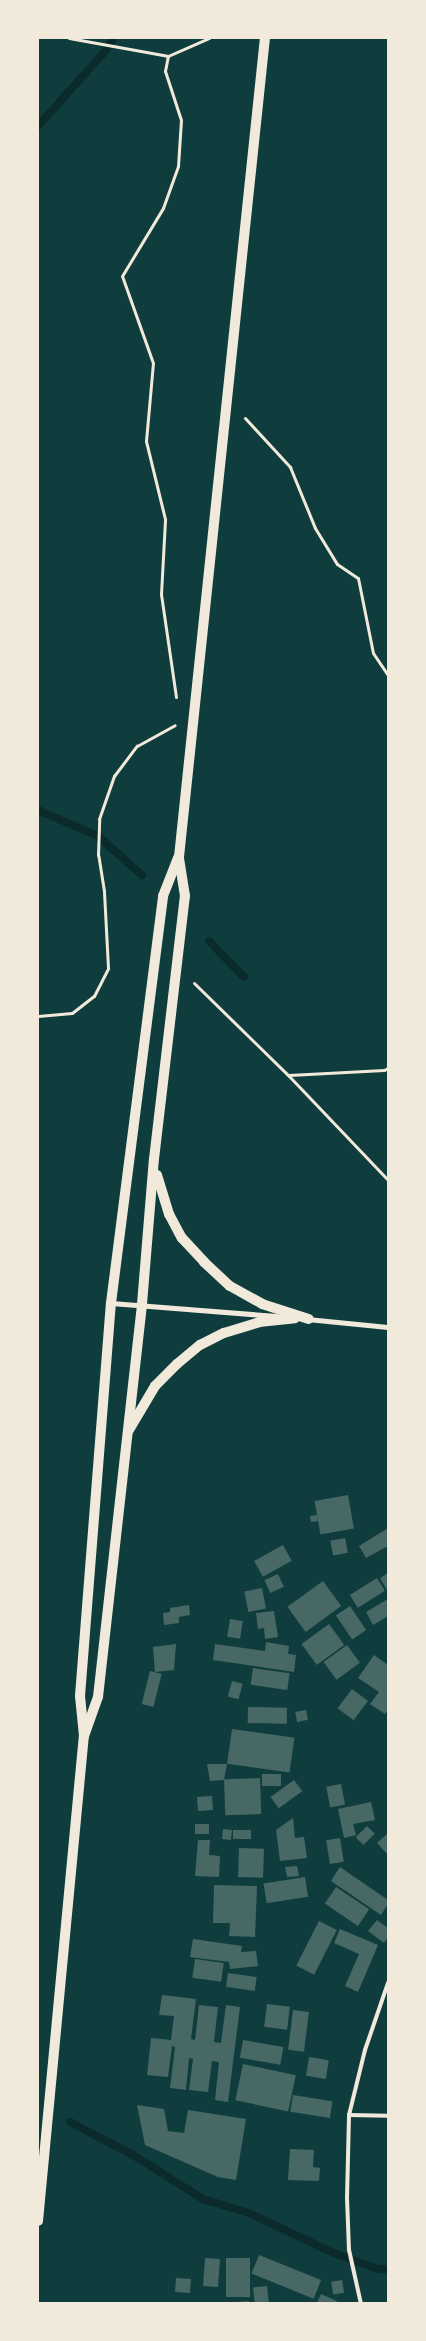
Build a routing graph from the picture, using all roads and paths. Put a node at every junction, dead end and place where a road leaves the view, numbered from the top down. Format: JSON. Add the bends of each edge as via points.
{"nodes":[{"id":1,"x":69,"y":38,"type":"edge"},
{"id":2,"x":209,"y":38,"type":"edge"},
{"id":3,"x":265,"y":38,"type":"edge"},
{"id":4,"x":168,"y":56,"type":"junction"},
{"id":5,"x":226,"y":397,"type":"junction"},
{"id":6,"x":388,"y":676,"type":"edge"},
{"id":7,"x":192,"y":715,"type":"junction"},
{"id":8,"x":179,"y":857,"type":"junction"},
{"id":9,"x":177,"y":967,"type":"junction"},
{"id":10,"x":38,"y":1016,"type":"edge"},
{"id":11,"x":388,"y":1068,"type":"edge"},
{"id":12,"x":288,"y":1076,"type":"junction"},
{"id":13,"x":154,"y":1159,"type":"junction"},
{"id":14,"x":388,"y":1180,"type":"edge"},
{"id":15,"x":111,"y":1303,"type":"junction"},
{"id":16,"x":142,"y":1304,"type":"junction"},
{"id":17,"x":295,"y":1318,"type":"junction"},
{"id":18,"x":309,"y":1319,"type":"junction"},
{"id":19,"x":388,"y":1327,"type":"edge"},
{"id":20,"x":126,"y":1437,"type":"junction"},
{"id":21,"x":84,"y":1736,"type":"junction"},
{"id":22,"x":388,"y":1982,"type":"edge"},
{"id":23,"x":350,"y":2115,"type":"junction"},
{"id":24,"x":388,"y":2116,"type":"edge"},
{"id":25,"x":38,"y":2222,"type":"edge"},
{"id":26,"x":361,"y":2304,"type":"edge"}],
"edges":[{"from":1,"to":4,"type":"path"},
{"from":2,"to":4,"type":"path"},
{"from":3,"to":5,"type":"main road"},
{"from":4,"to":7,"type":"path","via":[[165,71],[181,120],[178,166],[163,208],[122,276],[153,363],[146,441],[165,518],[162,594],[175,696]]},
{"from":5,"to":6,"type":"path","via":[[290,468],[315,528],[337,564],[358,578],[373,653]]},
{"from":5,"to":7,"type":"main road"},
{"from":7,"to":8,"type":"main road"},
{"from":7,"to":10,"type":"path","via":[[137,746],[114,776],[99,819],[98,855],[104,891],[108,968],[94,996],[72,1013]]},
{"from":8,"to":9,"type":"main road","via":[[185,896]]},
{"from":8,"to":15,"type":"main road","via":[[163,896]]},
{"from":9,"to":12,"type":"path"},
{"from":9,"to":13,"type":"main road"},
{"from":11,"to":12,"type":"path"},
{"from":12,"to":14,"type":"path"},
{"from":13,"to":16,"type":"main road"},
{"from":13,"to":18,"type":"main road","via":[[169,1214],[182,1238],[204,1262],[230,1286],[262,1304]]},
{"from":15,"to":16,"type":"street"},
{"from":15,"to":21,"type":"main road","via":[[80,1696]]},
{"from":16,"to":17,"type":"street"},
{"from":16,"to":20,"type":"main road"},
{"from":17,"to":18,"type":"street"},
{"from":17,"to":20,"type":"main road","via":[[259,1322],[224,1333],[200,1346],[155,1386]]},
{"from":18,"to":19,"type":"street"},
{"from":20,"to":21,"type":"main road","via":[[98,1697]]},
{"from":21,"to":25,"type":"main road"},
{"from":22,"to":23,"type":"lane","via":[[365,2050]]},
{"from":23,"to":24,"type":"lane"},
{"from":23,"to":26,"type":"lane","via":[[349,2250]]}]}
